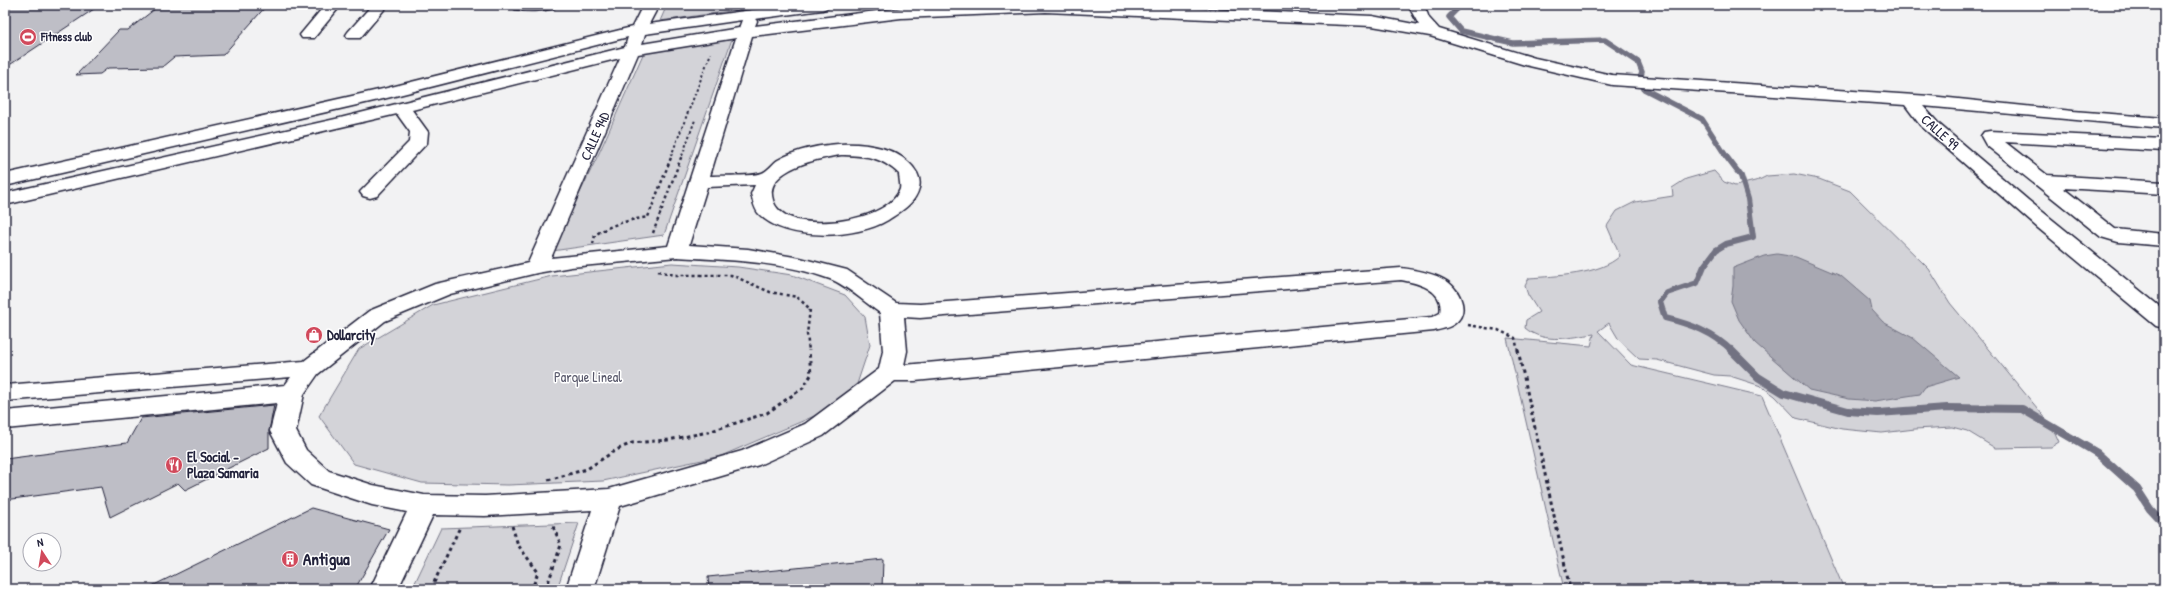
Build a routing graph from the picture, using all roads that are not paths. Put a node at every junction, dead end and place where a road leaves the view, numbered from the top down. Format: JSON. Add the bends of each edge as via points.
{"nodes":[{"id":1,"x":333,"y":5,"type":"edge"},
{"id":2,"x":380,"y":5,"type":"edge"},
{"id":3,"x":549,"y":5,"type":"edge"},
{"id":4,"x":651,"y":5,"type":"edge"},
{"id":5,"x":822,"y":5,"type":"edge"},
{"id":6,"x":1416,"y":5,"type":"edge"},
{"id":7,"x":520,"y":6,"type":"dead end"},
{"id":8,"x":753,"y":10,"type":"edge"},
{"id":9,"x":638,"y":30,"type":"junction"},
{"id":10,"x":745,"y":32,"type":"junction"},
{"id":11,"x":1433,"y":32,"type":"junction"},
{"id":12,"x":308,"y":35,"type":"dead end"},
{"id":13,"x":354,"y":35,"type":"dead end"},
{"id":14,"x":632,"y":50,"type":"junction"},
{"id":15,"x":1916,"y":100,"type":"junction"},
{"id":16,"x":401,"y":108,"type":"junction"},
{"id":17,"x":2164,"y":123,"type":"edge"},
{"id":18,"x":166,"y":144,"type":"junction"},
{"id":19,"x":2164,"y":145,"type":"edge"},
{"id":20,"x":162,"y":164,"type":"junction"},
{"id":21,"x":5,"y":180,"type":"edge"},
{"id":22,"x":2043,"y":181,"type":"junction"},
{"id":23,"x":764,"y":187,"type":"junction"},
{"id":24,"x":2164,"y":188,"type":"edge"},
{"id":25,"x":696,"y":189,"type":"junction"},
{"id":26,"x":370,"y":192,"type":"dead end"},
{"id":27,"x":5,"y":199,"type":"edge"},
{"id":28,"x":2164,"y":240,"type":"edge"},
{"id":29,"x":677,"y":251,"type":"junction"},
{"id":30,"x":537,"y":267,"type":"junction"},
{"id":31,"x":891,"y":310,"type":"junction"},
{"id":32,"x":2164,"y":322,"type":"edge"},
{"id":33,"x":310,"y":368,"type":"junction"},
{"id":34,"x":890,"y":373,"type":"junction"},
{"id":35,"x":5,"y":393,"type":"edge"},
{"id":36,"x":292,"y":393,"type":"junction"},
{"id":37,"x":5,"y":420,"type":"edge"},
{"id":38,"x":609,"y":499,"type":"junction"},
{"id":39,"x":424,"y":505,"type":"junction"},
{"id":40,"x":384,"y":589,"type":"edge"},
{"id":41,"x":580,"y":589,"type":"edge"}],
"edges":[{"from":1,"to":12,"type":"street"},
{"from":2,"to":13,"type":"street"},
{"from":3,"to":7,"type":"street"},
{"from":4,"to":9,"type":"street","name":"CALLE 94D"},
{"from":5,"to":8,"type":"street"},
{"from":6,"to":11,"type":"street","via":[[1422,19]]},
{"from":8,"to":9,"type":"street"},
{"from":8,"to":10,"type":"street"},
{"from":9,"to":14,"type":"street","name":"CALLE 94D"},
{"from":9,"to":18,"type":"street","via":[[383,94]]},
{"from":10,"to":11,"type":"street","via":[[901,13],[1046,8],[1372,21]]},
{"from":10,"to":14,"type":"street"},
{"from":10,"to":25,"type":"street"},
{"from":11,"to":15,"type":"street","via":[[1531,62],[1612,80]]},
{"from":14,"to":16,"type":"street"},
{"from":14,"to":30,"type":"street","name":"CALLE 94D"},
{"from":15,"to":17,"type":"street","name":"CALLE 99"},
{"from":15,"to":32,"type":"street","name":"CALLE 99","via":[[1913,105],[1932,127],[2072,248]]},
{"from":16,"to":20,"type":"street"},
{"from":16,"to":26,"type":"street","via":[[419,132],[418,143]]},
{"from":18,"to":20,"type":"street","via":[[152,156],[153,162]]},
{"from":18,"to":21,"type":"street"},
{"from":19,"to":22,"type":"street","via":[[1990,136],[1992,141]]},
{"from":20,"to":27,"type":"street"},
{"from":22,"to":24,"type":"street"},
{"from":22,"to":28,"type":"street","via":[[2108,233]]},
{"from":23,"to":23,"type":"street","via":[[766,210],[785,223],[820,228],[846,227],[877,218],[900,204],[910,188],[908,172],[894,159],[863,151],[841,149],[812,154],[785,164]]},
{"from":23,"to":25,"type":"street"},
{"from":25,"to":29,"type":"street"},
{"from":29,"to":30,"type":"street"},
{"from":29,"to":31,"type":"street","via":[[748,254],[793,262],[839,275]]},
{"from":30,"to":33,"type":"street","via":[[443,289],[377,316]]},
{"from":31,"to":34,"type":"street","via":[[895,351]]},
{"from":31,"to":34,"type":"street","via":[[920,311],[1401,274],[1417,276],[1434,283],[1446,292],[1452,301],[1452,314],[1447,320],[1434,324],[916,373]]},
{"from":33,"to":35,"type":"street"},
{"from":33,"to":36,"type":"street"},
{"from":34,"to":38,"type":"street","via":[[814,430],[750,458]]},
{"from":36,"to":37,"type":"street"},
{"from":36,"to":39,"type":"street","via":[[284,431],[296,456],[320,478],[372,495]]},
{"from":38,"to":39,"type":"street","via":[[520,504]]},
{"from":38,"to":41,"type":"street"},
{"from":39,"to":40,"type":"street"}]}
